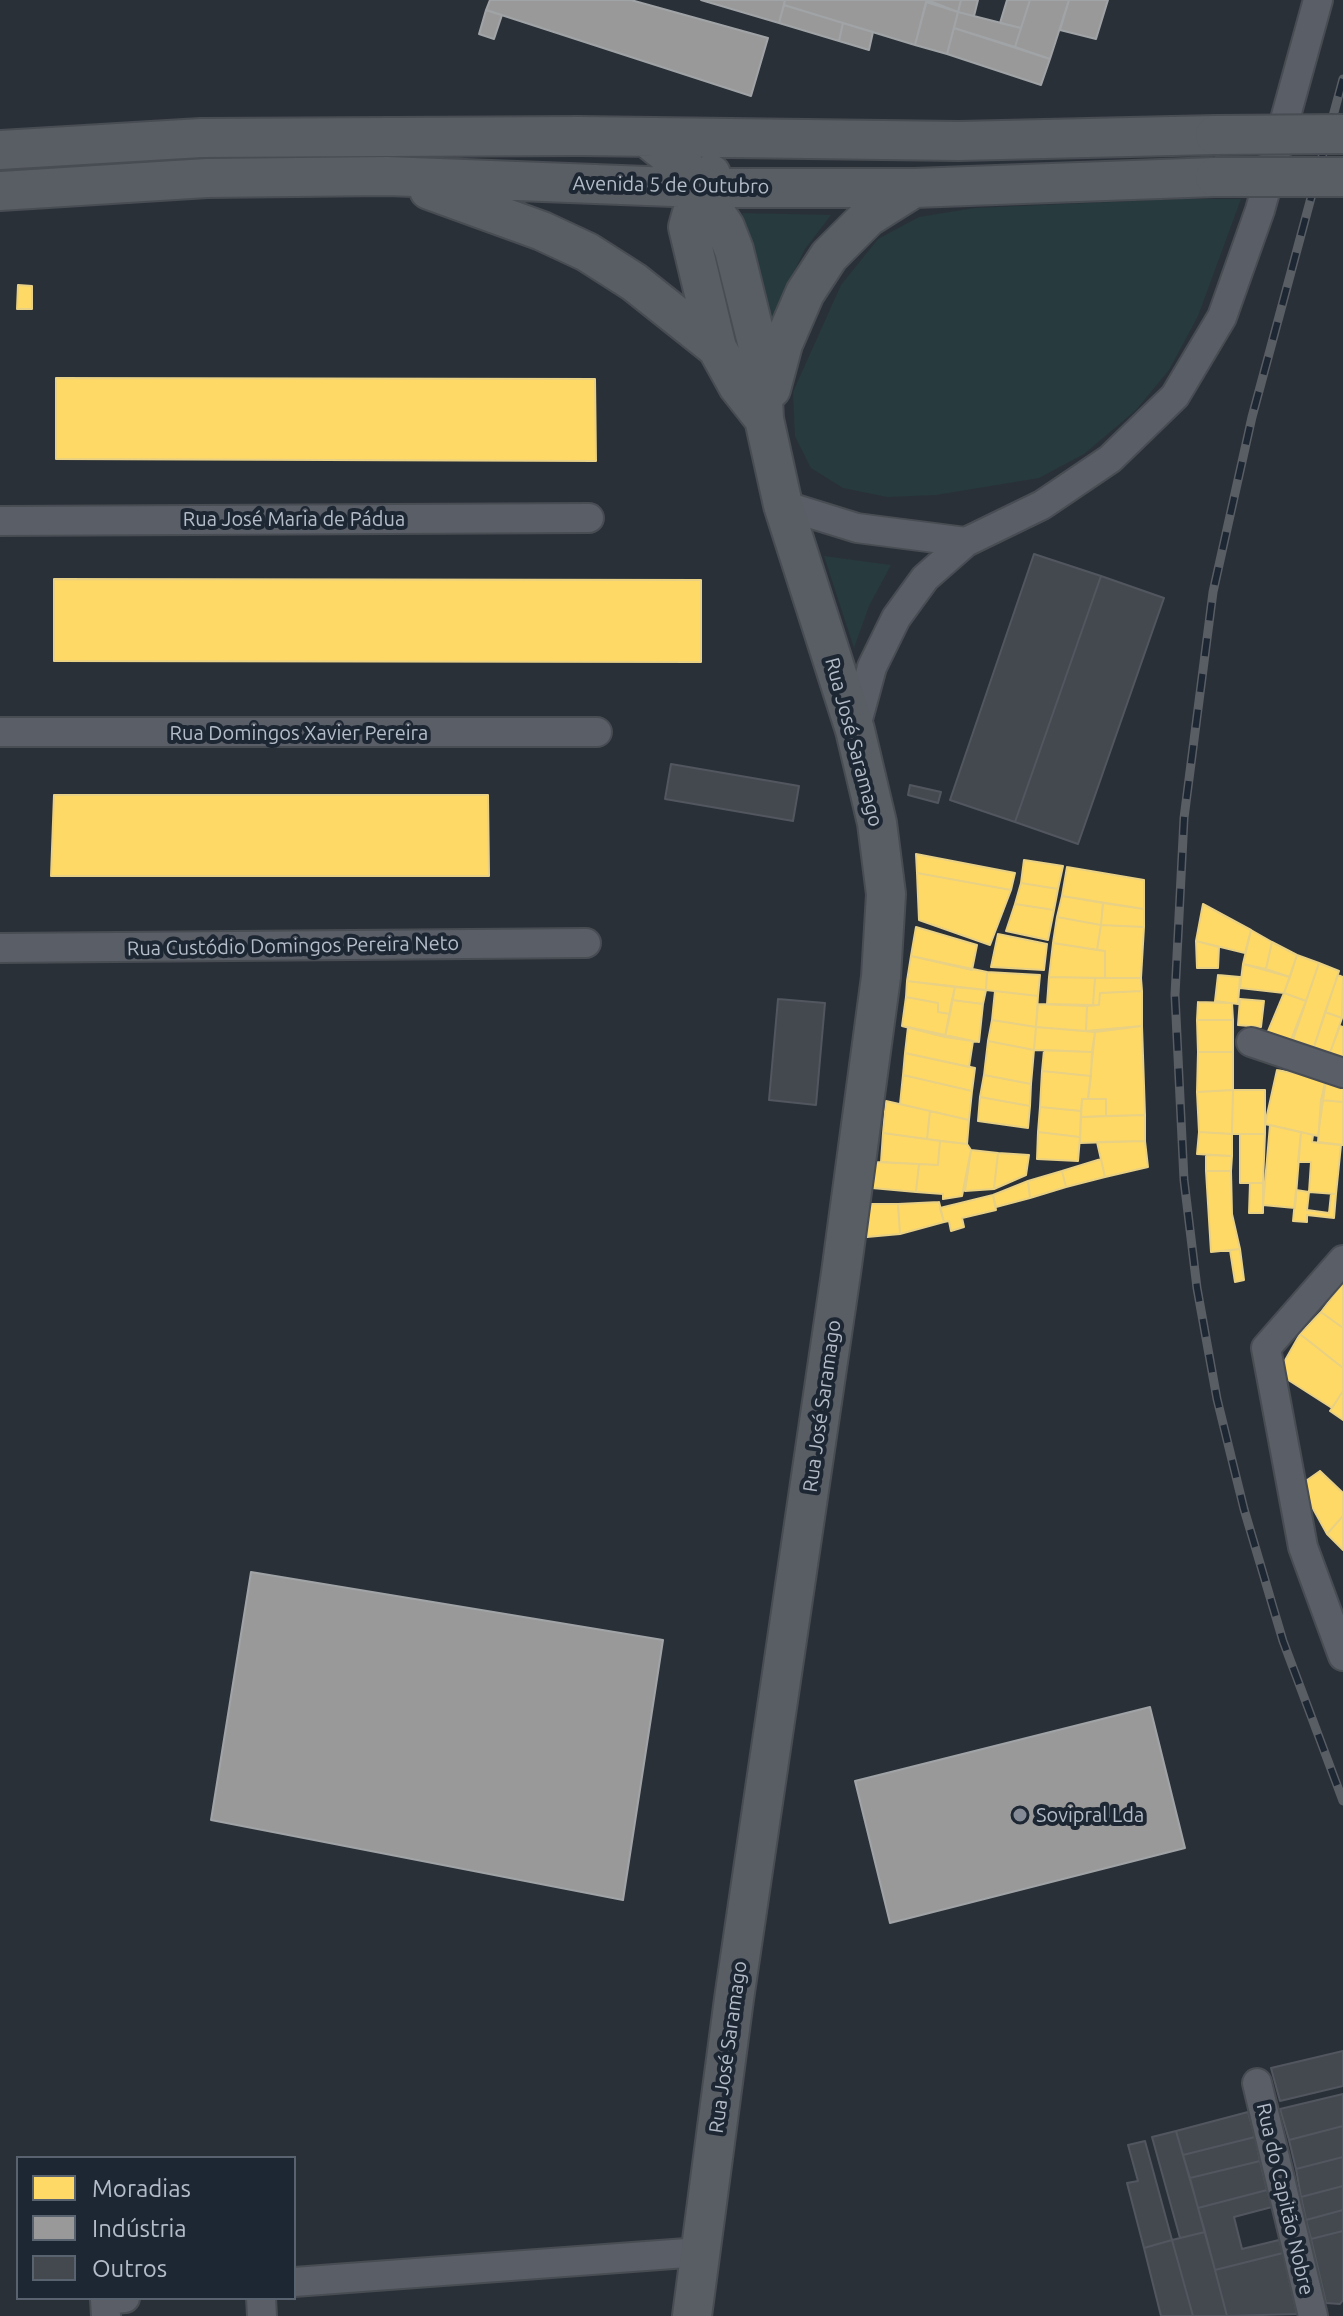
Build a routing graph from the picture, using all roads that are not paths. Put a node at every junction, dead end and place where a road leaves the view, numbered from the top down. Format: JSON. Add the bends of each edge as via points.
{"nodes":[{"id":1,"x":1318,"y":0,"type":"edge"},
{"id":2,"x":1343,"y":134,"type":"edge"},
{"id":3,"x":646,"y":137,"type":"junction"},
{"id":4,"x":785,"y":141,"type":"junction"},
{"id":5,"x":0,"y":150,"type":"edge"},
{"id":6,"x":387,"y":176,"type":"junction"},
{"id":7,"x":1343,"y":177,"type":"edge"},
{"id":8,"x":699,"y":188,"type":"junction"},
{"id":9,"x":914,"y":188,"type":"junction"},
{"id":10,"x":0,"y":191,"type":"edge"},
{"id":11,"x":717,"y":348,"type":"junction"},
{"id":12,"x":764,"y":419,"type":"junction"},
{"id":13,"x":783,"y":505,"type":"junction"},
{"id":14,"x":589,"y":518,"type":"dead end"},
{"id":15,"x":0,"y":521,"type":"edge"},
{"id":16,"x":966,"y":542,"type":"junction"},
{"id":17,"x":855,"y":730,"type":"junction"},
{"id":18,"x":0,"y":732,"type":"edge"},
{"id":19,"x":597,"y":732,"type":"dead end"},
{"id":20,"x":586,"y":943,"type":"dead end"},
{"id":21,"x":0,"y":948,"type":"edge"},
{"id":22,"x":1251,"y":1042,"type":"dead end"},
{"id":23,"x":1343,"y":1073,"type":"edge"},
{"id":24,"x":1343,"y":1260,"type":"edge"},
{"id":25,"x":1343,"y":1656,"type":"edge"},
{"id":26,"x":1257,"y":2083,"type":"dead end"},
{"id":27,"x":700,"y":2252,"type":"junction"},
{"id":28,"x":296,"y":2282,"type":"edge"},
{"id":29,"x":692,"y":2316,"type":"edge"},
{"id":30,"x":1313,"y":2316,"type":"edge"}],
"edges":[{"from":1,"to":16,"type":"street","via":[[1260,210],[1222,317],[1175,396],[1110,459],[1042,505]]},
{"from":2,"to":4,"type":"street","bridge":true},
{"from":3,"to":4,"type":"street"},
{"from":3,"to":5,"type":"street","via":[[201,138]]},
{"from":3,"to":8,"type":"street","name":"Rua José Saramago","via":[[671,154]]},
{"from":4,"to":8,"type":"street","via":[[739,154],[716,168]]},
{"from":6,"to":8,"type":"street","name":"Avenida 5 de Outubro"},
{"from":6,"to":10,"type":"street","name":"Avenida 5 de Outubro","via":[[207,178]]},
{"from":6,"to":11,"type":"street","via":[[528,225],[587,252]]},
{"from":7,"to":9,"type":"street","name":"Avenida 5 de Outubro","bridge":true},
{"from":8,"to":9,"type":"street","name":"Avenida 5 de Outubro"},
{"from":8,"to":11,"type":"street","via":[[689,219],[690,246]]},
{"from":8,"to":12,"type":"street","name":"Rua José Saramago","via":[[734,250],[761,359]]},
{"from":9,"to":12,"type":"street","via":[[868,217],[829,256],[805,293],[783,344]]},
{"from":11,"to":12,"type":"street"},
{"from":12,"to":13,"type":"street","name":"Rua José Saramago"},
{"from":13,"to":16,"type":"street","via":[[857,528]]},
{"from":13,"to":17,"type":"street","name":"Rua José Saramago"},
{"from":14,"to":15,"type":"street","name":"Rua José Maria de Pádua"},
{"from":16,"to":17,"type":"street","via":[[925,578],[896,618],[872,667]]},
{"from":17,"to":27,"type":"street","name":"Rua José Saramago","via":[[877,823],[886,894],[881,977]]},
{"from":18,"to":19,"type":"street","name":"Rua Domingos Xavier Pereira"},
{"from":20,"to":21,"type":"street","name":"Rua Custódio Domingos Pereira Neto"},
{"from":22,"to":23,"type":"street"},
{"from":24,"to":25,"type":"street","via":[[1266,1348],[1303,1547]]},
{"from":26,"to":30,"type":"street","name":"Rua do Capitão Nobre"},
{"from":27,"to":28,"type":"street"},
{"from":27,"to":29,"type":"street","name":"Rua José Saramago"}]}
